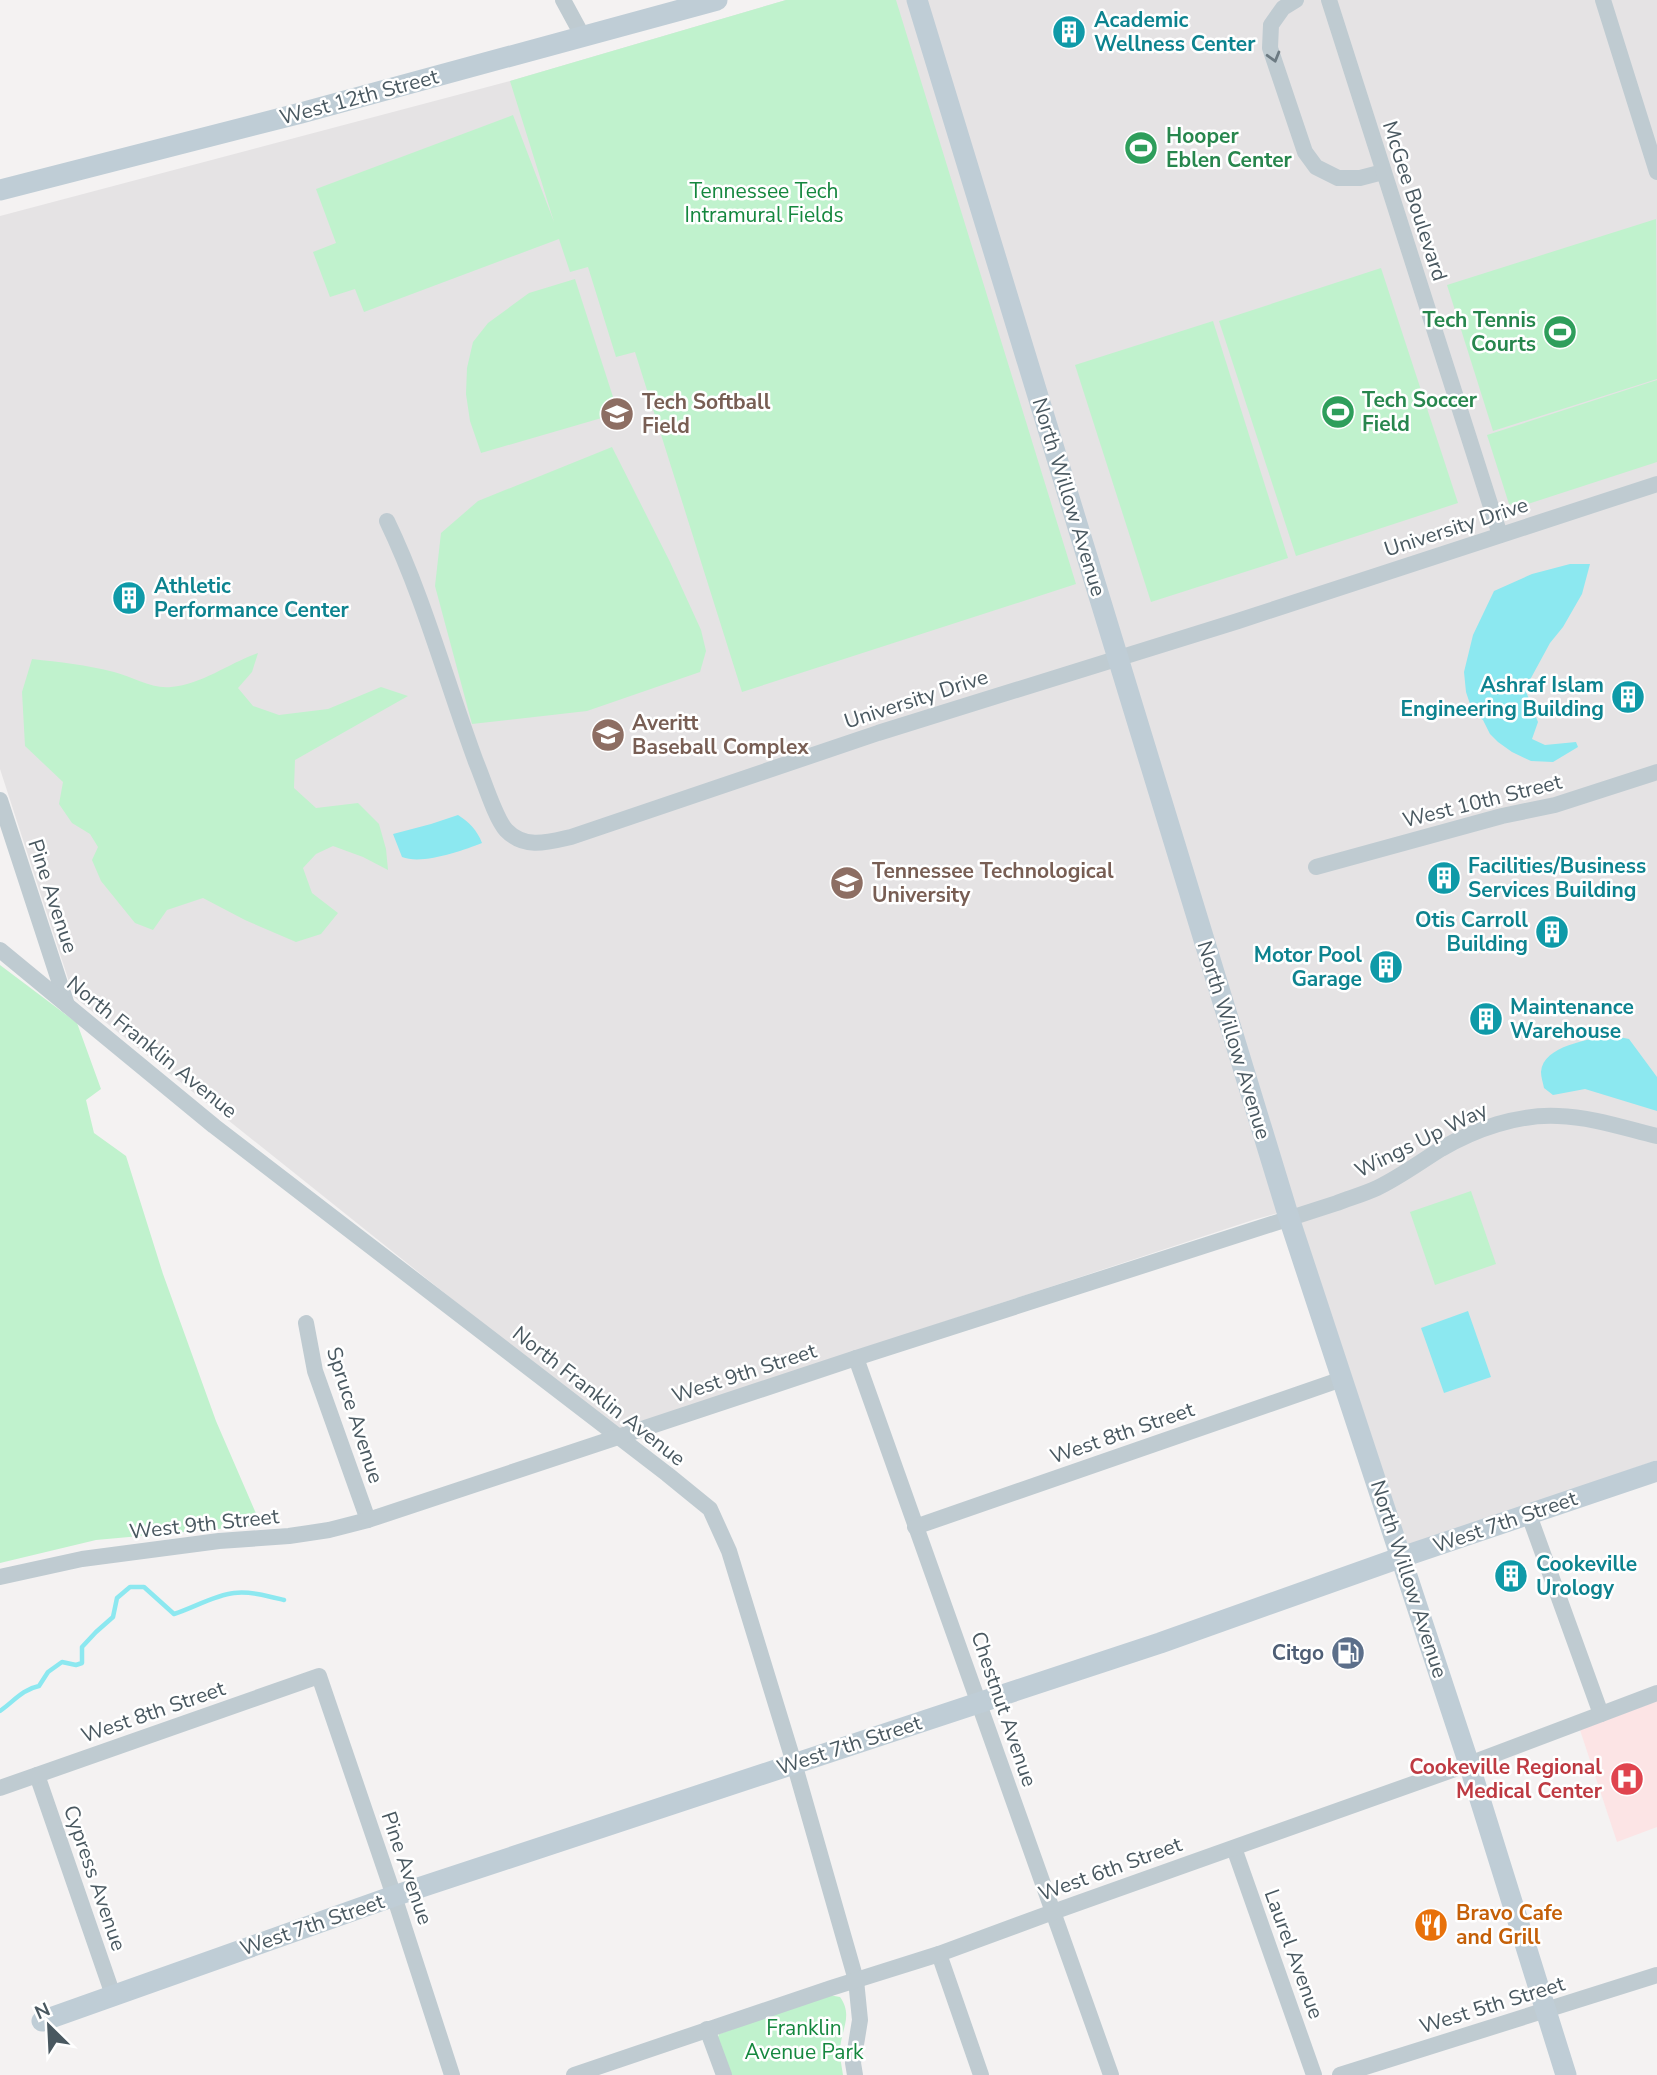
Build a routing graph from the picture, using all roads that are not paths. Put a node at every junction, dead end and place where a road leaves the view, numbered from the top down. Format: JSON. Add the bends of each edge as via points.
{"nodes":[{"id":1,"x":563,"y":0,"type":"edge"},
{"id":2,"x":717,"y":0,"type":"edge"},
{"id":3,"x":917,"y":0,"type":"edge"},
{"id":4,"x":1296,"y":0,"type":"edge"},
{"id":5,"x":1329,"y":0,"type":"edge"},
{"id":6,"x":1603,"y":0,"type":"edge"},
{"id":7,"x":582,"y":36,"type":"junction"},
{"id":8,"x":1384,"y":172,"type":"junction"},
{"id":9,"x":1657,"y":172,"type":"edge"},
{"id":10,"x":0,"y":190,"type":"edge"},
{"id":11,"x":1657,"y":484,"type":"edge"},
{"id":12,"x":387,"y":520,"type":"dead end"},
{"id":13,"x":1500,"y":535,"type":"junction"},
{"id":14,"x":1118,"y":657,"type":"junction"},
{"id":15,"x":1657,"y":772,"type":"edge"},
{"id":16,"x":0,"y":800,"type":"edge"},
{"id":17,"x":1316,"y":867,"type":"dead end"},
{"id":18,"x":0,"y":950,"type":"edge"},
{"id":19,"x":67,"y":1004,"type":"junction"},
{"id":20,"x":1657,"y":1136,"type":"edge"},
{"id":21,"x":1289,"y":1218,"type":"junction"},
{"id":22,"x":306,"y":1323,"type":"dead end"},
{"id":23,"x":856,"y":1358,"type":"junction"},
{"id":24,"x":1342,"y":1378,"type":"junction"},
{"id":25,"x":617,"y":1437,"type":"junction"},
{"id":26,"x":1657,"y":1471,"type":"edge"},
{"id":27,"x":1529,"y":1515,"type":"junction"},
{"id":28,"x":368,"y":1520,"type":"junction"},
{"id":29,"x":915,"y":1527,"type":"junction"},
{"id":30,"x":1402,"y":1557,"type":"junction"},
{"id":31,"x":0,"y":1577,"type":"edge"},
{"id":32,"x":319,"y":1676,"type":"joint"},
{"id":33,"x":1657,"y":1693,"type":"edge"},
{"id":34,"x":979,"y":1702,"type":"junction"},
{"id":35,"x":1601,"y":1714,"type":"junction"},
{"id":36,"x":794,"y":1763,"type":"junction"},
{"id":37,"x":1469,"y":1764,"type":"junction"},
{"id":38,"x":37,"y":1775,"type":"junction"},
{"id":39,"x":0,"y":1788,"type":"edge"},
{"id":40,"x":1234,"y":1848,"type":"junction"},
{"id":41,"x":394,"y":1896,"type":"junction"},
{"id":42,"x":1053,"y":1912,"type":"junction"},
{"id":43,"x":939,"y":1954,"type":"junction"},
{"id":44,"x":1657,"y":1975,"type":"edge"},
{"id":45,"x":856,"y":1980,"type":"junction"},
{"id":46,"x":113,"y":1995,"type":"junction"},
{"id":47,"x":1546,"y":2011,"type":"junction"},
{"id":48,"x":42,"y":2021,"type":"dead end"},
{"id":49,"x":707,"y":2029,"type":"junction"},
{"id":50,"x":597,"y":2071,"type":"edge"},
{"id":51,"x":452,"y":2075,"type":"edge"},
{"id":52,"x":574,"y":2075,"type":"edge"},
{"id":53,"x":724,"y":2075,"type":"edge"},
{"id":54,"x":855,"y":2075,"type":"edge"},
{"id":55,"x":981,"y":2075,"type":"edge"},
{"id":56,"x":1111,"y":2075,"type":"edge"},
{"id":57,"x":1314,"y":2075,"type":"edge"},
{"id":58,"x":1340,"y":2075,"type":"edge"},
{"id":59,"x":1566,"y":2075,"type":"edge"}],
"edges":[{"from":1,"to":7,"type":"street"},
{"from":2,"to":7,"type":"main road","name":"West 12th Street"},
{"from":3,"to":14,"type":"main road","name":"North Willow Avenue"},
{"from":4,"to":8,"type":"street","one_way":true,"via":[[1283,8],[1271,25],[1270,48],[1305,152],[1316,167],[1338,178]]},
{"from":5,"to":8,"type":"street","name":"McGee Boulevard"},
{"from":6,"to":9,"type":"street"},
{"from":7,"to":10,"type":"main road","name":"West 12th Street"},
{"from":8,"to":13,"type":"street","name":"McGee Boulevard"},
{"from":11,"to":13,"type":"street","name":"University Drive"},
{"from":12,"to":14,"type":"street","name":"University Drive","via":[[408,564],[491,801],[506,830],[521,841],[541,844],[571,836]]},
{"from":13,"to":14,"type":"street","name":"University Drive"},
{"from":14,"to":21,"type":"main road","name":"North Willow Avenue"},
{"from":15,"to":17,"type":"street","name":"West 10th Street","via":[[1555,805]]},
{"from":16,"to":19,"type":"street","name":"Pine Avenue"},
{"from":18,"to":19,"type":"street","name":"North Franklin Avenue"},
{"from":19,"to":25,"type":"street","name":"North Franklin Avenue","via":[[214,1126]]},
{"from":20,"to":21,"type":"street","name":"Wings Up Way","via":[[1588,1118],[1513,1120],[1443,1148],[1376,1188]]},
{"from":21,"to":23,"type":"street","name":"West 9th Street"},
{"from":21,"to":24,"type":"main road","name":"North Willow Avenue"},
{"from":22,"to":28,"type":"street","name":"Spruce Avenue","via":[[314,1371]]},
{"from":23,"to":25,"type":"street","name":"West 9th Street"},
{"from":23,"to":29,"type":"street","name":"Chestnut Avenue"},
{"from":24,"to":29,"type":"street","name":"West 8th Street"},
{"from":24,"to":30,"type":"main road","name":"North Willow Avenue"},
{"from":25,"to":28,"type":"street","name":"West 9th Street"},
{"from":25,"to":36,"type":"street","name":"North Franklin Avenue","via":[[710,1510],[729,1551]]},
{"from":26,"to":27,"type":"main road","name":"West 7th Street"},
{"from":27,"to":30,"type":"main road","name":"West 7th Street"},
{"from":27,"to":35,"type":"street"},
{"from":28,"to":31,"type":"street","name":"West 9th Street","via":[[289,1536],[82,1559]]},
{"from":29,"to":34,"type":"street","name":"Chestnut Avenue"},
{"from":30,"to":34,"type":"main road","name":"West 7th Street"},
{"from":30,"to":37,"type":"main road","name":"North Willow Avenue"},
{"from":32,"to":38,"type":"street","name":"West 8th Street"},
{"from":32,"to":41,"type":"street","name":"Pine Avenue"},
{"from":33,"to":35,"type":"street","name":"West 6th Street"},
{"from":34,"to":36,"type":"main road","name":"West 7th Street"},
{"from":34,"to":42,"type":"street","name":"Chestnut Avenue"},
{"from":35,"to":37,"type":"street","name":"West 6th Street"},
{"from":36,"to":41,"type":"main road","name":"West 7th Street"},
{"from":36,"to":45,"type":"street","name":"North Franklin Avenue"},
{"from":37,"to":40,"type":"street","name":"West 6th Street"},
{"from":37,"to":47,"type":"main road","name":"North Willow Avenue"},
{"from":38,"to":39,"type":"street","name":"West 8th Street"},
{"from":38,"to":46,"type":"street","name":"Cypress Avenue"},
{"from":40,"to":42,"type":"street","name":"West 6th Street"},
{"from":40,"to":57,"type":"street","name":"Laurel Avenue"},
{"from":41,"to":46,"type":"main road","name":"West 7th Street"},
{"from":41,"to":51,"type":"street","name":"Pine Avenue"},
{"from":42,"to":43,"type":"street","name":"West 6th Street"},
{"from":42,"to":56,"type":"street","name":"Chestnut Avenue"},
{"from":43,"to":45,"type":"street","name":"West 6th Street"},
{"from":43,"to":55,"type":"street"},
{"from":44,"to":47,"type":"street","name":"West 5th Street"},
{"from":45,"to":49,"type":"street","name":"West 6th Street"},
{"from":45,"to":54,"type":"street","name":"North Franklin Avenue","via":[[860,2020]]},
{"from":46,"to":48,"type":"main road","name":"West 7th Street"},
{"from":47,"to":58,"type":"street","name":"West 5th Street"},
{"from":47,"to":59,"type":"main road","name":"North Willow Avenue"},
{"from":49,"to":50,"type":"street","name":"West 6th Street"},
{"from":49,"to":53,"type":"street"},
{"from":50,"to":52,"type":"street","name":"West 6th Street"}]}
